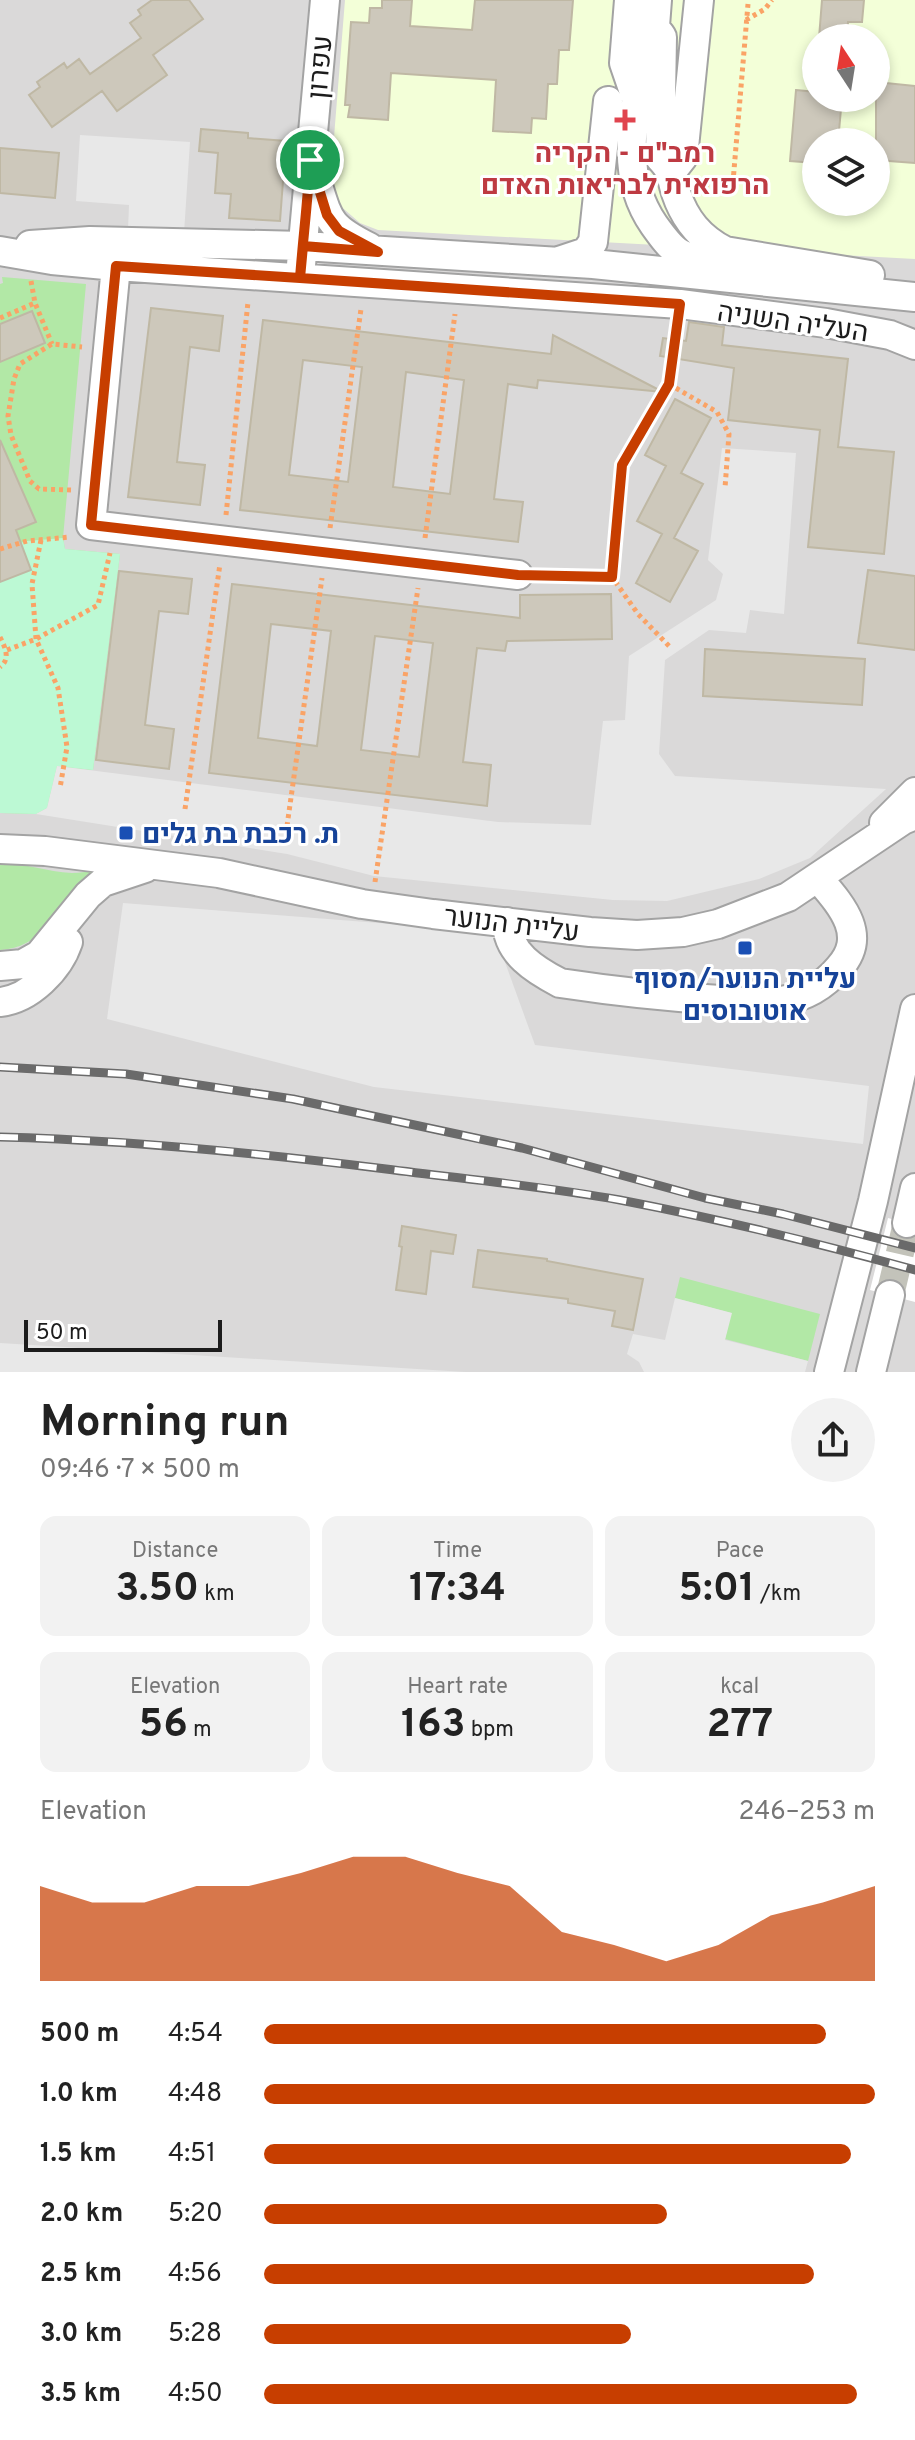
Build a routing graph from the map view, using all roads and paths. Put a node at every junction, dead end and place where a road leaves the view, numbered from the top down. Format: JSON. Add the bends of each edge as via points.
{"nodes":[{"id":1,"x":325,"y":0,"type":"edge"},
{"id":2,"x":629,"y":0,"type":"edge"},
{"id":3,"x":699,"y":0,"type":"edge"},
{"id":4,"x":772,"y":0,"type":"edge"},
{"id":5,"x":748,"y":4,"type":"dead end"},
{"id":6,"x":656,"y":13,"type":"edge"},
{"id":7,"x":746,"y":20,"type":"junction"},
{"id":8,"x":608,"y":101,"type":"dead end"},
{"id":9,"x":637,"y":103,"type":"junction"},
{"id":10,"x":310,"y":160,"type":"junction"},
{"id":11,"x":672,"y":171,"type":"junction"},
{"id":12,"x":706,"y":204,"type":"dead end"},
{"id":13,"x":303,"y":246,"type":"junction"},
{"id":14,"x":0,"y":250,"type":"edge"},
{"id":15,"x":378,"y":252,"type":"junction"},
{"id":16,"x":557,"y":261,"type":"junction"},
{"id":17,"x":116,"y":266,"type":"junction"},
{"id":18,"x":855,"y":272,"type":"junction"},
{"id":19,"x":31,"y":275,"type":"dead end"},
{"id":20,"x":300,"y":278,"type":"junction"},
{"id":21,"x":915,"y":284,"type":"edge"},
{"id":22,"x":915,"y":297,"type":"edge"},
{"id":23,"x":35,"y":303,"type":"junction"},
{"id":24,"x":680,"y":304,"type":"junction"},
{"id":25,"x":0,"y":318,"type":"edge"},
{"id":26,"x":52,"y":344,"type":"junction"},
{"id":27,"x":915,"y":345,"type":"edge"},
{"id":28,"x":85,"y":347,"type":"dead end"},
{"id":29,"x":669,"y":384,"type":"junction"},
{"id":30,"x":725,"y":488,"type":"dead end"},
{"id":31,"x":72,"y":490,"type":"dead end"},
{"id":32,"x":104,"y":527,"type":"junction"},
{"id":33,"x":41,"y":540,"type":"junction"},
{"id":34,"x":0,"y":549,"type":"edge"},
{"id":35,"x":518,"y":575,"type":"joint"},
{"id":36,"x":612,"y":577,"type":"junction"},
{"id":37,"x":0,"y":637,"type":"edge"},
{"id":38,"x":36,"y":639,"type":"junction"},
{"id":39,"x":669,"y":646,"type":"dead end"},
{"id":40,"x":7,"y":650,"type":"junction"},
{"id":41,"x":0,"y":667,"type":"edge"},
{"id":42,"x":60,"y":788,"type":"dead end"},
{"id":43,"x":915,"y":792,"type":"edge"},
{"id":44,"x":915,"y":815,"type":"edge"},
{"id":45,"x":382,"y":843,"type":"dead end"},
{"id":46,"x":0,"y":849,"type":"edge"},
{"id":47,"x":852,"y":854,"type":"junction"},
{"id":48,"x":158,"y":865,"type":"junction"},
{"id":49,"x":818,"y":878,"type":"junction"},
{"id":50,"x":375,"y":884,"type":"dead end"},
{"id":51,"x":82,"y":904,"type":"junction"},
{"id":52,"x":507,"y":922,"type":"junction"},
{"id":53,"x":0,"y":966,"type":"edge"},
{"id":54,"x":0,"y":1002,"type":"edge"},
{"id":55,"x":915,"y":1009,"type":"edge"},
{"id":56,"x":915,"y":1188,"type":"edge"},
{"id":57,"x":907,"y":1223,"type":"dead end"},
{"id":58,"x":890,"y":1295,"type":"tunnel mouth"},
{"id":59,"x":829,"y":1372,"type":"edge"},
{"id":60,"x":871,"y":1372,"type":"edge"}],
"edges":[{"from":1,"to":10,"type":"street","name":"עפרון"},
{"from":2,"to":9,"type":"street","via":[[624,63]]},
{"from":3,"to":11,"type":"street","via":[[683,157]]},
{"from":4,"to":7,"type":"path"},
{"from":5,"to":7,"type":"path"},
{"from":6,"to":9,"type":"street"},
{"from":6,"to":11,"type":"street","via":[[662,37],[660,158]]},
{"from":7,"to":12,"type":"path","via":[[733,182],[707,180]]},
{"from":8,"to":16,"type":"street","via":[[593,242],[581,255]]},
{"from":9,"to":18,"type":"street","via":[[632,176],[645,212],[674,251],[693,260]]},
{"from":10,"to":13,"type":"street","name":"עפרון"},
{"from":10,"to":15,"type":"street","via":[[327,215],[339,231]]},
{"from":11,"to":18,"type":"street","via":[[680,204],[706,241],[725,251]]},
{"from":13,"to":14,"type":"street","name":"העליה השניה","via":[[90,241]]},
{"from":13,"to":15,"type":"street","name":"העליה השניה"},
{"from":13,"to":20,"type":"street","name":"עפרון"},
{"from":14,"to":17,"type":"street","name":"העליה השניה"},
{"from":15,"to":16,"type":"street","name":"העליה השניה"},
{"from":16,"to":22,"type":"street","name":"העליה השניה"},
{"from":17,"to":20,"type":"street","name":"העליה השניה"},
{"from":17,"to":32,"type":"street"},
{"from":18,"to":21,"type":"street"},
{"from":19,"to":23,"type":"path"},
{"from":20,"to":24,"type":"street","name":"העליה השניה"},
{"from":23,"to":25,"type":"path"},
{"from":23,"to":26,"type":"path"},
{"from":24,"to":27,"type":"street","name":"העליה השניה","via":[[826,323]]},
{"from":24,"to":29,"type":"path"},
{"from":26,"to":28,"type":"path"},
{"from":26,"to":31,"type":"path","via":[[20,364],[8,416],[30,481],[39,489]]},
{"from":29,"to":30,"type":"path","via":[[717,412],[729,434]]},
{"from":29,"to":36,"type":"path","via":[[622,465]]},
{"from":32,"to":33,"type":"path"},
{"from":32,"to":35,"type":"street"},
{"from":32,"to":38,"type":"path","via":[[98,605]]},
{"from":33,"to":34,"type":"path"},
{"from":33,"to":38,"type":"path","via":[[32,584]]},
{"from":35,"to":36,"type":"path"},
{"from":36,"to":39,"type":"path"},
{"from":37,"to":40,"type":"path"},
{"from":38,"to":40,"type":"path"},
{"from":38,"to":42,"type":"path","via":[[58,688],[67,747]]},
{"from":40,"to":41,"type":"path"},
{"from":43,"to":47,"type":"street","name":"עליית הנוער"},
{"from":44,"to":47,"type":"street","name":"עליית הנוער"},
{"from":45,"to":50,"type":"path"},
{"from":46,"to":48,"type":"street","name":"עליית הנוער"},
{"from":47,"to":49,"type":"street","name":"עליית הנוער"},
{"from":48,"to":51,"type":"street","via":[[103,882]]},
{"from":48,"to":52,"type":"street","name":"עליית הנוער","via":[[362,904]]},
{"from":49,"to":52,"type":"street","name":"עליית הנוער","via":[[754,911],[683,932],[637,935]]},
{"from":49,"to":52,"type":"street","via":[[844,909],[852,950],[828,981],[780,1001],[703,999],[560,983],[520,956],[510,943]]},
{"from":51,"to":53,"type":"street","via":[[39,955],[23,964]]},
{"from":51,"to":54,"type":"street","via":[[64,953],[48,974],[34,988]]},
{"from":55,"to":59,"type":"street"},
{"from":56,"to":57,"type":"street"},
{"from":58,"to":60,"type":"street"}]}
